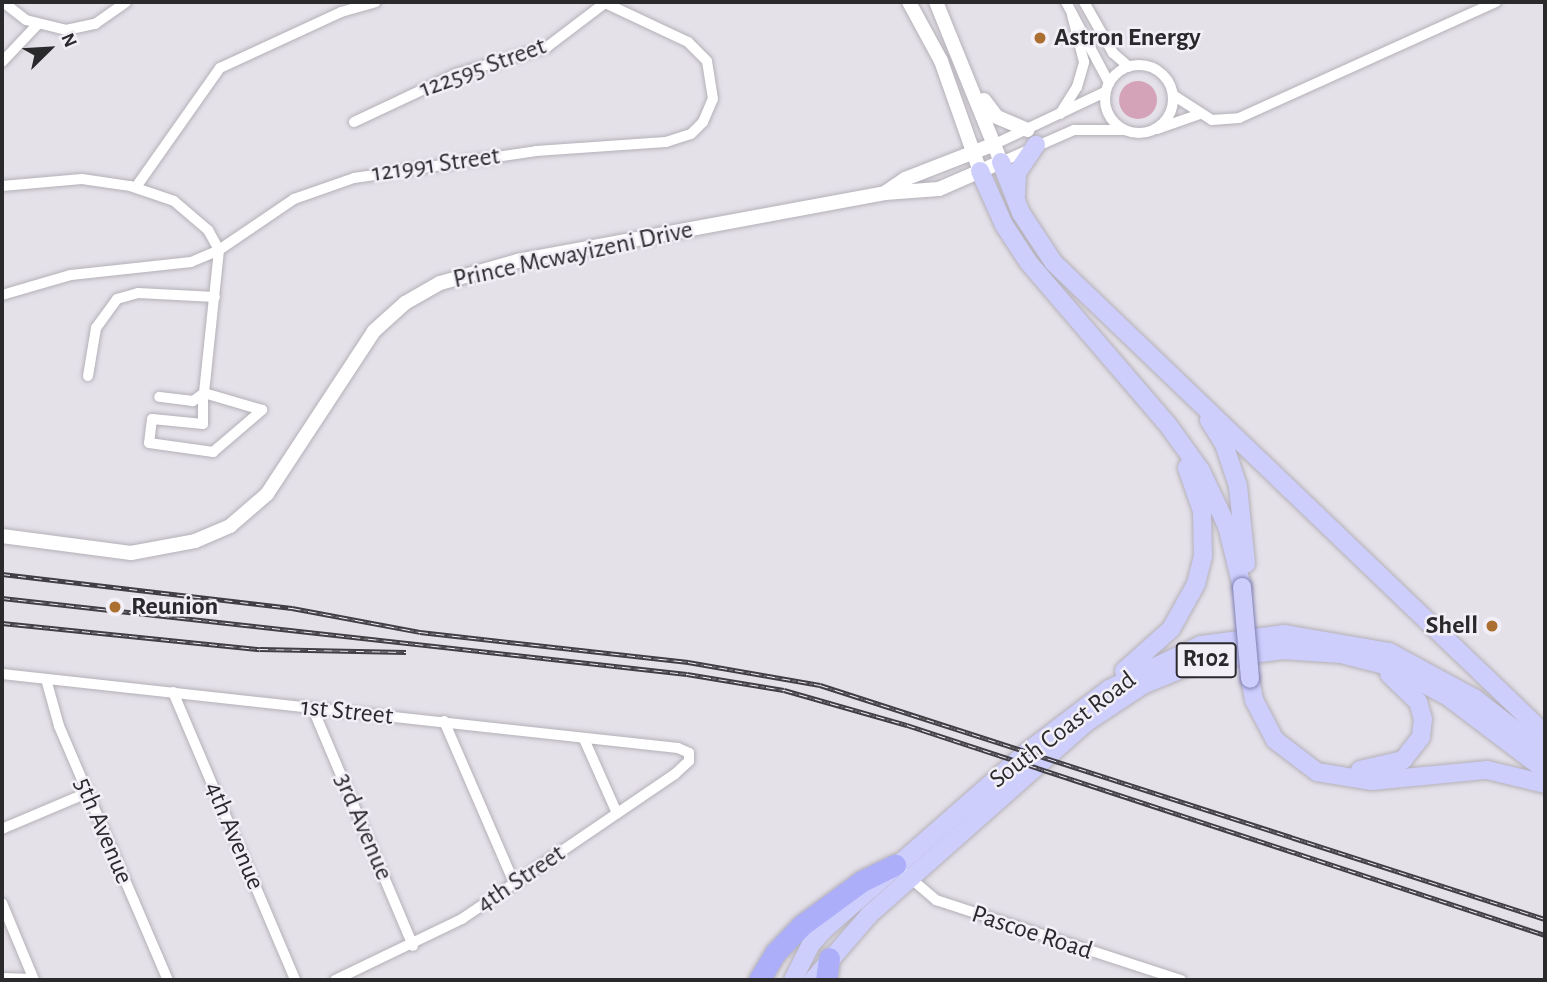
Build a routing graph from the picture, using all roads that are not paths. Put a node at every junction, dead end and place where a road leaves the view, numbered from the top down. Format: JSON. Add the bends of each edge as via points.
{"nodes":[{"id":1,"x":3,"y":2,"type":"edge"},
{"id":2,"x":126,"y":2,"type":"edge"},
{"id":3,"x":376,"y":2,"type":"edge"},
{"id":4,"x":604,"y":2,"type":"edge"},
{"id":5,"x":909,"y":2,"type":"edge"},
{"id":6,"x":936,"y":2,"type":"edge"},
{"id":7,"x":1066,"y":2,"type":"edge"},
{"id":8,"x":1084,"y":2,"type":"edge"},
{"id":9,"x":1496,"y":2,"type":"edge"},
{"id":10,"x":1072,"y":15,"type":"junction"},
{"id":11,"x":37,"y":25,"type":"junction"},
{"id":12,"x":2,"y":62,"type":"edge"},
{"id":13,"x":964,"y":65,"type":"junction"},
{"id":14,"x":1129,"y":67,"type":"junction"},
{"id":15,"x":1107,"y":87,"type":"junction"},
{"id":16,"x":1172,"y":95,"type":"junction"},
{"id":17,"x":1060,"y":114,"type":"junction"},
{"id":18,"x":1200,"y":114,"type":"junction"},
{"id":19,"x":354,"y":122,"type":"dead end"},
{"id":20,"x":1155,"y":130,"type":"junction"},
{"id":21,"x":1125,"y":131,"type":"junction"},
{"id":22,"x":1031,"y":137,"type":"junction"},
{"id":23,"x":995,"y":144,"type":"junction"},
{"id":24,"x":973,"y":153,"type":"junction"},
{"id":25,"x":1001,"y":162,"type":"junction"},
{"id":26,"x":980,"y":171,"type":"junction"},
{"id":27,"x":2,"y":186,"type":"edge"},
{"id":28,"x":136,"y":187,"type":"junction"},
{"id":29,"x":885,"y":193,"type":"junction"},
{"id":30,"x":1017,"y":203,"type":"junction"},
{"id":31,"x":219,"y":250,"type":"junction"},
{"id":32,"x":2,"y":295,"type":"edge"},
{"id":33,"x":215,"y":297,"type":"junction"},
{"id":34,"x":1121,"y":372,"type":"junction"},
{"id":35,"x":88,"y":376,"type":"dead end"},
{"id":36,"x":1186,"y":390,"type":"junction"},
{"id":37,"x":203,"y":394,"type":"junction"},
{"id":38,"x":159,"y":397,"type":"dead end"},
{"id":39,"x":2,"y":536,"type":"edge"},
{"id":40,"x":1245,"y":588,"type":"junction"},
{"id":41,"x":1363,"y":659,"type":"junction"},
{"id":42,"x":2,"y":674,"type":"edge"},
{"id":43,"x":1253,"y":678,"type":"junction"},
{"id":44,"x":46,"y":679,"type":"junction"},
{"id":45,"x":173,"y":692,"type":"junction"},
{"id":46,"x":313,"y":709,"type":"junction"},
{"id":47,"x":444,"y":721,"type":"junction"},
{"id":48,"x":1545,"y":734,"type":"edge"},
{"id":49,"x":584,"y":739,"type":"junction"},
{"id":50,"x":1027,"y":752,"type":"junction"},
{"id":51,"x":1545,"y":753,"type":"edge"},
{"id":52,"x":690,"y":755,"type":"joint"},
{"id":53,"x":1545,"y":770,"type":"edge"},
{"id":54,"x":1545,"y":784,"type":"edge"},
{"id":55,"x":87,"y":793,"type":"junction"},
{"id":56,"x":617,"y":813,"type":"junction"},
{"id":57,"x":2,"y":829,"type":"edge"},
{"id":58,"x":902,"y":872,"type":"junction"},
{"id":59,"x":514,"y":883,"type":"junction"},
{"id":60,"x":2,"y":903,"type":"edge"},
{"id":61,"x":413,"y":946,"type":"junction"},
{"id":62,"x":821,"y":973,"type":"edge"},
{"id":63,"x":2,"y":978,"type":"edge"},
{"id":64,"x":34,"y":980,"type":"edge"},
{"id":65,"x":168,"y":980,"type":"edge"},
{"id":66,"x":295,"y":980,"type":"edge"},
{"id":67,"x":335,"y":980,"type":"edge"},
{"id":68,"x":759,"y":980,"type":"edge"},
{"id":69,"x":793,"y":980,"type":"edge"},
{"id":70,"x":1181,"y":980,"type":"edge"}],
"edges":[{"from":1,"to":11,"type":"street"},
{"from":2,"to":11,"type":"street","via":[[108,18],[80,29]]},
{"from":3,"to":28,"type":"street","via":[[341,12],[220,68]]},
{"from":4,"to":19,"type":"street","name":"122595 Street","via":[[547,47],[456,74]]},
{"from":4,"to":31,"type":"street","name":"121991 Street","via":[[688,42],[707,61],[713,99],[703,122],[691,134],[660,143],[536,151],[354,178],[294,199]]},
{"from":5,"to":24,"type":"street","via":[[941,61]]},
{"from":6,"to":13,"type":"street"},
{"from":7,"to":10,"type":"street"},
{"from":8,"to":14,"type":"street","via":[[1112,53]]},
{"from":9,"to":18,"type":"street","via":[[1239,118],[1219,122]]},
{"from":10,"to":15,"type":"street"},
{"from":10,"to":17,"type":"street","via":[[1084,62],[1077,87]]},
{"from":11,"to":12,"type":"street"},
{"from":13,"to":22,"type":"street","via":[[990,111]]},
{"from":13,"to":23,"type":"street"},
{"from":14,"to":15,"type":"street"},
{"from":14,"to":16,"type":"street","via":[[1144,65],[1158,71]]},
{"from":15,"to":17,"type":"street"},
{"from":15,"to":21,"type":"street","via":[[1111,119]]},
{"from":16,"to":18,"type":"street"},
{"from":16,"to":20,"type":"street","via":[[1169,115]]},
{"from":17,"to":22,"type":"street"},
{"from":18,"to":20,"type":"street"},
{"from":20,"to":21,"type":"street"},
{"from":21,"to":22,"type":"street","via":[[1088,128]]},
{"from":22,"to":23,"type":"street"},
{"from":22,"to":25,"type":"street"},
{"from":22,"to":30,"type":"main road","via":[[1017,173]]},
{"from":23,"to":24,"type":"street","name":"Prince Mcwayizeni Drive"},
{"from":23,"to":25,"type":"street"},
{"from":24,"to":26,"type":"street"},
{"from":24,"to":29,"type":"street","name":"Prince Mcwayizeni Drive","via":[[905,179]]},
{"from":25,"to":26,"type":"street","name":"Prince Mcwayizeni Drive"},
{"from":25,"to":30,"type":"main road"},
{"from":26,"to":29,"type":"street","name":"Prince Mcwayizeni Drive","via":[[939,189]]},
{"from":26,"to":34,"type":"main road","via":[[1004,225],[1029,263]]},
{"from":27,"to":28,"type":"street","via":[[82,179]]},
{"from":28,"to":31,"type":"street","via":[[188,210],[208,230]]},
{"from":29,"to":39,"type":"street","name":"Prince Mcwayizeni Drive","via":[[518,261],[440,283],[405,303],[374,331],[275,483],[230,526],[176,546],[131,553]]},
{"from":30,"to":36,"type":"main road","via":[[1054,263]]},
{"from":31,"to":32,"type":"street","name":"121991 Street","via":[[179,265],[71,275]]},
{"from":31,"to":33,"type":"street"},
{"from":33,"to":35,"type":"street","via":[[138,293],[117,299],[96,328]]},
{"from":33,"to":37,"type":"street"},
{"from":34,"to":40,"type":"main road","via":[[1201,471],[1227,526]]},
{"from":34,"to":50,"type":"main road","via":[[1165,430],[1196,486],[1204,535],[1198,575],[1185,609],[1164,637]]},
{"from":36,"to":40,"type":"main road","via":[[1214,427],[1232,465],[1242,513]]},
{"from":36,"to":48,"type":"main road"},
{"from":37,"to":37,"type":"street","via":[[203,424],[152,419],[149,443],[213,452],[262,410]]},
{"from":37,"to":38,"type":"street","via":[[189,401]]},
{"from":40,"to":43,"type":"main road"},
{"from":41,"to":43,"type":"main road","via":[[1406,686],[1423,719],[1421,737],[1403,760],[1376,769],[1329,768],[1308,760],[1277,732]]},
{"from":41,"to":53,"type":"main road","name":"South Coast Road","number":"R102","via":[[1392,667],[1447,696]]},
{"from":41,"to":58,"type":"main road","name":"South Coast Road","number":"R102","via":[[1317,651],[1260,651],[1202,661],[1162,675],[1087,722]]},
{"from":42,"to":44,"type":"street","name":"1st Street"},
{"from":43,"to":54,"type":"main road","via":[[1254,699],[1275,740],[1317,772],[1372,781],[1487,770]]},
{"from":44,"to":45,"type":"street","name":"1st Street"},
{"from":44,"to":55,"type":"street","name":"5th Avenue","via":[[59,726]]},
{"from":45,"to":46,"type":"street","name":"1st Street"},
{"from":45,"to":66,"type":"street","name":"4th Avenue"},
{"from":46,"to":47,"type":"street","name":"1st Street"},
{"from":46,"to":61,"type":"street","name":"3rd Avenue"},
{"from":47,"to":49,"type":"street","name":"1st Street"},
{"from":47,"to":59,"type":"street"},
{"from":49,"to":52,"type":"street","name":"1st Street","via":[[682,748]]},
{"from":49,"to":56,"type":"street"},
{"from":50,"to":51,"type":"main road","name":"South Coast Road","number":"R102","via":[[1094,699],[1159,662],[1201,645],[1285,634],[1360,643],[1412,661],[1474,698]]},
{"from":50,"to":58,"type":"main road","name":"South Coast Road","number":"R102"},
{"from":52,"to":56,"type":"street","name":"4th Street","via":[[684,767]]},
{"from":55,"to":57,"type":"street"},
{"from":55,"to":65,"type":"street","name":"5th Avenue"},
{"from":56,"to":59,"type":"street","name":"4th Street"},
{"from":58,"to":62,"type":"main road","name":"South Coast Road","number":"R102"},
{"from":58,"to":68,"type":"highway","via":[[862,881],[802,925],[776,952]]},
{"from":58,"to":69,"type":"main road","name":"South Coast Road","number":"R102","via":[[811,944]]},
{"from":58,"to":70,"type":"street","name":"Pascoe Road","via":[[936,900],[961,910]]},
{"from":59,"to":61,"type":"street","name":"4th Street"},
{"from":60,"to":64,"type":"street"},
{"from":61,"to":67,"type":"street","name":"4th Street"},
{"from":63,"to":64,"type":"street"}]}
